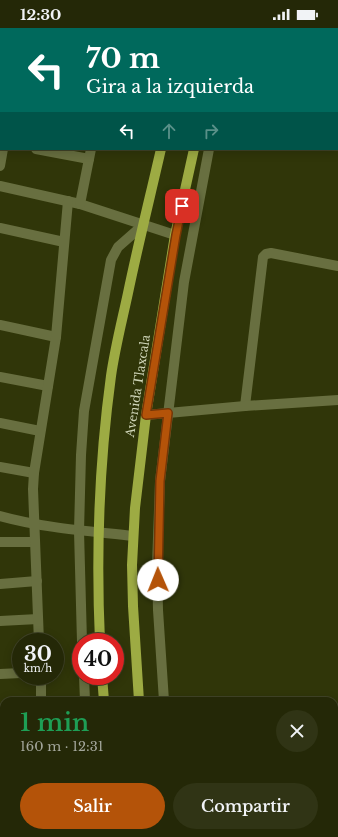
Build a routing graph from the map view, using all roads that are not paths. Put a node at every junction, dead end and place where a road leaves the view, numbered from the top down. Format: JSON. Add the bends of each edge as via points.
{"nodes":[{"id":1,"x":3,"y":150,"type":"edge"},
{"id":2,"x":41,"y":150,"type":"edge"},
{"id":3,"x":91,"y":150,"type":"edge"},
{"id":4,"x":161,"y":150,"type":"edge"},
{"id":5,"x":194,"y":150,"type":"edge"},
{"id":6,"x":209,"y":150,"type":"edge"},
{"id":7,"x":89,"y":159,"type":"junction"},
{"id":8,"x":0,"y":166,"type":"edge"},
{"id":9,"x":0,"y":186,"type":"edge"},
{"id":10,"x":68,"y":201,"type":"junction"},
{"id":11,"x":80,"y":204,"type":"junction"},
{"id":12,"x":143,"y":225,"type":"junction"},
{"id":13,"x":0,"y":228,"type":"edge"},
{"id":14,"x":176,"y":235,"type":"junction"},
{"id":15,"x":64,"y":242,"type":"junction"},
{"id":16,"x":338,"y":266,"type":"edge"},
{"id":17,"x":0,"y":325,"type":"edge"},
{"id":18,"x":56,"y":337,"type":"junction"},
{"id":19,"x":0,"y":377,"type":"edge"},
{"id":20,"x":48,"y":386,"type":"junction"},
{"id":21,"x":338,"y":400,"type":"edge"},
{"id":22,"x":245,"y":406,"type":"junction"},
{"id":23,"x":168,"y":413,"type":"junction"},
{"id":24,"x":146,"y":415,"type":"junction"},
{"id":25,"x":0,"y":423,"type":"edge"},
{"id":26,"x":40,"y":431,"type":"junction"},
{"id":27,"x":0,"y":467,"type":"edge"},
{"id":28,"x":34,"y":473,"type":"junction"},
{"id":29,"x":0,"y":516,"type":"edge"},
{"id":30,"x":34,"y":524,"type":"junction"},
{"id":31,"x":79,"y":531,"type":"junction"},
{"id":32,"x":99,"y":532,"type":"junction"},
{"id":33,"x":133,"y":536,"type":"junction"},
{"id":34,"x":0,"y":542,"type":"edge"},
{"id":35,"x":35,"y":542,"type":"junction"},
{"id":36,"x":37,"y":581,"type":"junction"},
{"id":37,"x":0,"y":584,"type":"edge"},
{"id":38,"x":38,"y":619,"type":"junction"},
{"id":39,"x":0,"y":621,"type":"edge"},
{"id":40,"x":39,"y":633,"type":"edge"},
{"id":41,"x":82,"y":633,"type":"edge"},
{"id":42,"x":100,"y":633,"type":"edge"},
{"id":43,"x":12,"y":673,"type":"edge"},
{"id":44,"x":0,"y":674,"type":"edge"},
{"id":45,"x":41,"y":685,"type":"edge"},
{"id":46,"x":84,"y":685,"type":"edge"},
{"id":47,"x":103,"y":685,"type":"edge"},
{"id":48,"x":41,"y":697,"type":"edge"},
{"id":49,"x":85,"y":697,"type":"edge"},
{"id":50,"x":104,"y":697,"type":"edge"},
{"id":51,"x":139,"y":697,"type":"edge"},
{"id":52,"x":164,"y":697,"type":"edge"}],
"edges":[{"from":1,"to":8,"type":"street"},
{"from":2,"to":7,"type":"street"},
{"from":3,"to":7,"type":"street"},
{"from":4,"to":12,"type":"main road"},
{"from":5,"to":14,"type":"main road","name":"Avenida Tlaxcala"},
{"from":6,"to":23,"type":"street","via":[[184,282]]},
{"from":7,"to":11,"type":"street"},
{"from":9,"to":10,"type":"street"},
{"from":10,"to":11,"type":"street"},
{"from":10,"to":15,"type":"street"},
{"from":11,"to":12,"type":"street"},
{"from":12,"to":14,"type":"street"},
{"from":12,"to":31,"type":"street","via":[[118,247],[109,271],[84,411],[80,455]]},
{"from":12,"to":32,"type":"main road","via":[[111,376]]},
{"from":13,"to":15,"type":"street"},
{"from":14,"to":24,"type":"main road","name":"Avenida Tlaxcala"},
{"from":15,"to":18,"type":"street"},
{"from":16,"to":22,"type":"street","via":[[271,253],[264,257]]},
{"from":17,"to":18,"type":"street"},
{"from":18,"to":20,"type":"street"},
{"from":19,"to":20,"type":"street"},
{"from":20,"to":26,"type":"street"},
{"from":21,"to":22,"type":"street"},
{"from":22,"to":23,"type":"street"},
{"from":23,"to":24,"type":"street"},
{"from":23,"to":52,"type":"street","via":[[160,481],[157,566]]},
{"from":24,"to":33,"type":"main road","name":"Avenida Tlaxcala"},
{"from":25,"to":26,"type":"street"},
{"from":26,"to":28,"type":"street"},
{"from":27,"to":28,"type":"street"},
{"from":28,"to":30,"type":"street"},
{"from":29,"to":30,"type":"street"},
{"from":30,"to":31,"type":"street"},
{"from":30,"to":35,"type":"street"},
{"from":31,"to":32,"type":"street"},
{"from":31,"to":41,"type":"street"},
{"from":32,"to":33,"type":"street"},
{"from":32,"to":42,"type":"main road"},
{"from":33,"to":51,"type":"main road","name":"Avenida Tlaxcala","via":[[133,606]]},
{"from":34,"to":35,"type":"street"},
{"from":35,"to":36,"type":"street"},
{"from":36,"to":37,"type":"street"},
{"from":36,"to":38,"type":"street"},
{"from":38,"to":39,"type":"street"},
{"from":38,"to":40,"type":"street"},
{"from":43,"to":44,"type":"street"},
{"from":45,"to":48,"type":"street"},
{"from":46,"to":49,"type":"street"},
{"from":47,"to":50,"type":"main road"}]}
